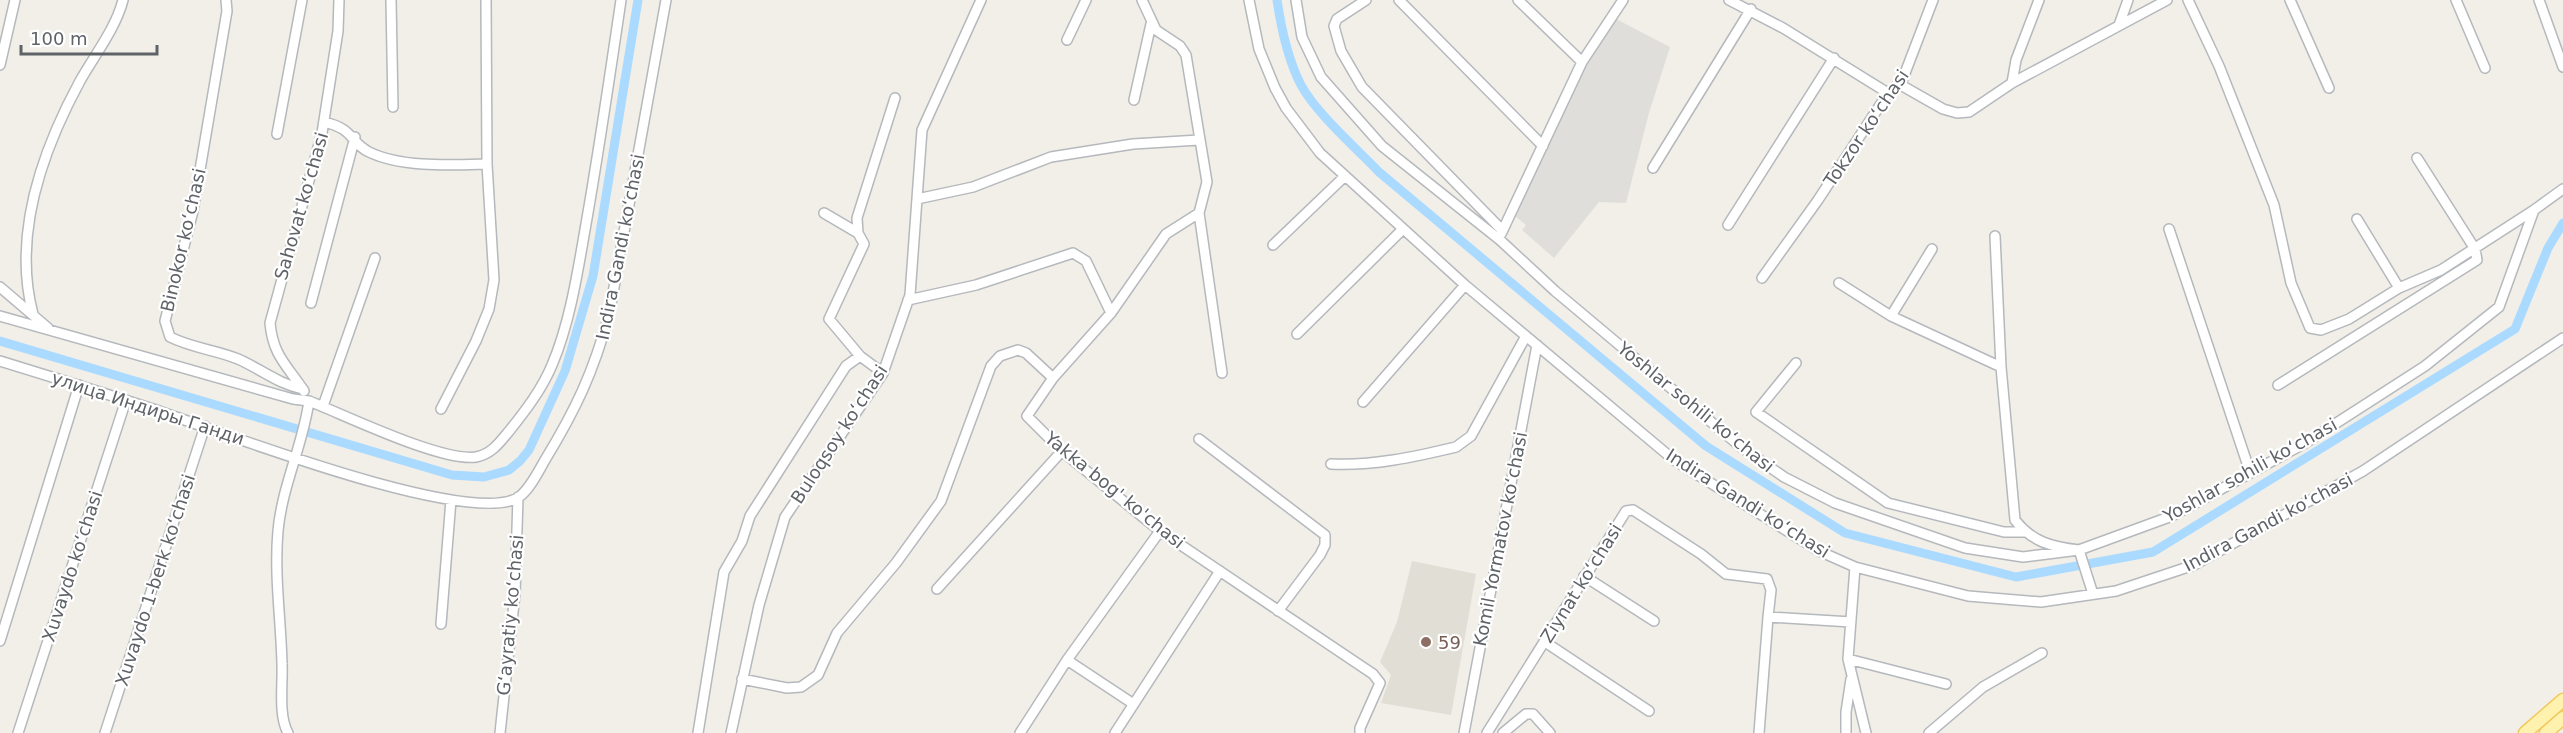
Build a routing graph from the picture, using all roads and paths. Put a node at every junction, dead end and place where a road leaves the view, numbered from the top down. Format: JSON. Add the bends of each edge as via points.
{"nodes":[{"id":1,"x":15,"y":0,"type":"edge"},
{"id":2,"x":123,"y":0,"type":"edge"},
{"id":3,"x":226,"y":0,"type":"edge"},
{"id":4,"x":302,"y":0,"type":"edge"},
{"id":5,"x":339,"y":0,"type":"edge"},
{"id":6,"x":391,"y":0,"type":"edge"},
{"id":7,"x":486,"y":0,"type":"edge"},
{"id":8,"x":621,"y":0,"type":"edge"},
{"id":9,"x":666,"y":0,"type":"edge"},
{"id":10,"x":981,"y":0,"type":"edge"},
{"id":11,"x":1086,"y":0,"type":"edge"},
{"id":12,"x":1142,"y":0,"type":"edge"},
{"id":13,"x":1249,"y":0,"type":"edge"},
{"id":14,"x":1296,"y":0,"type":"edge"},
{"id":15,"x":1366,"y":0,"type":"edge"},
{"id":16,"x":1400,"y":0,"type":"edge"},
{"id":17,"x":1518,"y":0,"type":"edge"},
{"id":18,"x":1623,"y":0,"type":"edge"},
{"id":19,"x":1729,"y":0,"type":"edge"},
{"id":20,"x":1933,"y":0,"type":"edge"},
{"id":21,"x":2039,"y":0,"type":"edge"},
{"id":22,"x":2128,"y":0,"type":"edge"},
{"id":23,"x":2168,"y":0,"type":"edge"},
{"id":24,"x":2188,"y":0,"type":"edge"},
{"id":25,"x":2290,"y":0,"type":"edge"},
{"id":26,"x":2456,"y":0,"type":"edge"},
{"id":27,"x":2539,"y":0,"type":"edge"},
{"id":28,"x":1751,"y":9,"type":"junction"},
{"id":29,"x":1151,"y":24,"type":"junction"},
{"id":30,"x":2119,"y":25,"type":"junction"},
{"id":31,"x":1067,"y":40,"type":"dead end"},
{"id":32,"x":1834,"y":58,"type":"junction"},
{"id":33,"x":1582,"y":62,"type":"junction"},
{"id":34,"x":0,"y":65,"type":"edge"},
{"id":35,"x":2563,"y":67,"type":"edge"},
{"id":36,"x":2485,"y":68,"type":"dead end"},
{"id":37,"x":2012,"y":83,"type":"junction"},
{"id":38,"x":1899,"y":84,"type":"junction"},
{"id":39,"x":2329,"y":88,"type":"dead end"},
{"id":40,"x":1887,"y":93,"type":"junction"},
{"id":41,"x":895,"y":98,"type":"dead end"},
{"id":42,"x":1134,"y":100,"type":"dead end"},
{"id":43,"x":393,"y":106,"type":"dead end"},
{"id":44,"x":324,"y":122,"type":"junction"},
{"id":45,"x":277,"y":134,"type":"dead end"},
{"id":46,"x":355,"y":137,"type":"junction"},
{"id":47,"x":1199,"y":140,"type":"junction"},
{"id":48,"x":1543,"y":146,"type":"junction"},
{"id":49,"x":2417,"y":158,"type":"dead end"},
{"id":50,"x":488,"y":164,"type":"junction"},
{"id":51,"x":1653,"y":168,"type":"dead end"},
{"id":52,"x":1344,"y":177,"type":"junction"},
{"id":53,"x":2563,"y":189,"type":"edge"},
{"id":54,"x":916,"y":199,"type":"junction"},
{"id":55,"x":2534,"y":210,"type":"junction"},
{"id":56,"x":824,"y":213,"type":"dead end"},
{"id":57,"x":1199,"y":213,"type":"junction"},
{"id":58,"x":2357,"y":219,"type":"dead end"},
{"id":59,"x":1728,"y":225,"type":"dead end"},
{"id":60,"x":2169,"y":229,"type":"dead end"},
{"id":61,"x":1402,"y":230,"type":"junction"},
{"id":62,"x":1502,"y":230,"type":"junction"},
{"id":63,"x":858,"y":233,"type":"junction"},
{"id":64,"x":1995,"y":236,"type":"dead end"},
{"id":65,"x":1500,"y":240,"type":"junction"},
{"id":66,"x":1273,"y":245,"type":"dead end"},
{"id":67,"x":1932,"y":249,"type":"dead end"},
{"id":68,"x":2475,"y":249,"type":"junction"},
{"id":69,"x":375,"y":258,"type":"dead end"},
{"id":70,"x":1762,"y":278,"type":"dead end"},
{"id":71,"x":1839,"y":283,"type":"dead end"},
{"id":72,"x":1465,"y":285,"type":"junction"},
{"id":73,"x":0,"y":287,"type":"edge"},
{"id":74,"x":2399,"y":288,"type":"junction"},
{"id":75,"x":908,"y":300,"type":"junction"},
{"id":76,"x":311,"y":303,"type":"dead end"},
{"id":77,"x":1111,"y":313,"type":"junction"},
{"id":78,"x":33,"y":314,"type":"junction"},
{"id":79,"x":0,"y":316,"type":"edge"},
{"id":80,"x":1890,"y":316,"type":"junction"},
{"id":81,"x":50,"y":330,"type":"junction"},
{"id":82,"x":1297,"y":334,"type":"dead end"},
{"id":83,"x":1526,"y":336,"type":"junction"},
{"id":84,"x":2563,"y":338,"type":"edge"},
{"id":85,"x":1537,"y":345,"type":"junction"},
{"id":86,"x":860,"y":356,"type":"junction"},
{"id":87,"x":0,"y":361,"type":"edge"},
{"id":88,"x":1796,"y":363,"type":"dead end"},
{"id":89,"x":2001,"y":367,"type":"junction"},
{"id":90,"x":883,"y":373,"type":"junction"},
{"id":91,"x":1221,"y":373,"type":"dead end"},
{"id":92,"x":1053,"y":378,"type":"junction"},
{"id":93,"x":79,"y":385,"type":"junction"},
{"id":94,"x":2278,"y":385,"type":"dead end"},
{"id":95,"x":303,"y":389,"type":"junction"},
{"id":96,"x":126,"y":400,"type":"junction"},
{"id":97,"x":309,"y":401,"type":"junction"},
{"id":98,"x":1363,"y":402,"type":"dead end"},
{"id":99,"x":322,"y":406,"type":"junction"},
{"id":100,"x":441,"y":409,"type":"dead end"},
{"id":101,"x":205,"y":426,"type":"junction"},
{"id":102,"x":1199,"y":439,"type":"dead end"},
{"id":103,"x":1062,"y":451,"type":"junction"},
{"id":104,"x":296,"y":457,"type":"junction"},
{"id":105,"x":1331,"y":464,"type":"dead end"},
{"id":106,"x":2250,"y":472,"type":"junction"},
{"id":107,"x":518,"y":497,"type":"junction"},
{"id":108,"x":451,"y":500,"type":"junction"},
{"id":109,"x":1160,"y":531,"type":"junction"},
{"id":110,"x":2024,"y":532,"type":"junction"},
{"id":111,"x":2079,"y":550,"type":"junction"},
{"id":112,"x":1855,"y":567,"type":"junction"},
{"id":113,"x":1220,"y":571,"type":"junction"},
{"id":114,"x":1584,"y":576,"type":"junction"},
{"id":115,"x":937,"y":590,"type":"dead end"},
{"id":116,"x":2093,"y":594,"type":"junction"},
{"id":117,"x":1278,"y":611,"type":"junction"},
{"id":118,"x":1768,"y":617,"type":"junction"},
{"id":119,"x":1654,"y":621,"type":"dead end"},
{"id":120,"x":1851,"y":622,"type":"junction"},
{"id":121,"x":441,"y":624,"type":"dead end"},
{"id":122,"x":0,"y":641,"type":"edge"},
{"id":123,"x":1545,"y":642,"type":"junction"},
{"id":124,"x":2042,"y":653,"type":"dead end"},
{"id":125,"x":1848,"y":659,"type":"junction"},
{"id":126,"x":1067,"y":660,"type":"junction"},
{"id":127,"x":1852,"y":671,"type":"junction"},
{"id":128,"x":742,"y":679,"type":"junction"},
{"id":129,"x":1946,"y":684,"type":"dead end"},
{"id":130,"x":2563,"y":700,"type":"edge"},
{"id":131,"x":1132,"y":703,"type":"junction"},
{"id":132,"x":1649,"y":711,"type":"dead end"},
{"id":133,"x":2563,"y":718,"type":"edge"},
{"id":134,"x":18,"y":733,"type":"edge"},
{"id":135,"x":105,"y":733,"type":"edge"},
{"id":136,"x":288,"y":733,"type":"edge"},
{"id":137,"x":500,"y":733,"type":"edge"},
{"id":138,"x":698,"y":733,"type":"edge"},
{"id":139,"x":731,"y":733,"type":"edge"},
{"id":140,"x":1020,"y":733,"type":"edge"},
{"id":141,"x":1114,"y":733,"type":"edge"},
{"id":142,"x":1360,"y":733,"type":"edge"},
{"id":143,"x":1464,"y":733,"type":"edge"},
{"id":144,"x":1487,"y":733,"type":"edge"},
{"id":145,"x":1503,"y":733,"type":"edge"},
{"id":146,"x":1550,"y":733,"type":"edge"},
{"id":147,"x":1759,"y":733,"type":"edge"},
{"id":148,"x":1846,"y":733,"type":"edge"},
{"id":149,"x":1866,"y":733,"type":"edge"},
{"id":150,"x":1929,"y":733,"type":"edge"},
{"id":151,"x":2525,"y":733,"type":"edge"},
{"id":152,"x":2547,"y":733,"type":"edge"}],
"edges":[{"from":1,"to":34,"type":"street"},
{"from":2,"to":78,"type":"street","via":[[41,164],[24,256]]},
{"from":3,"to":95,"type":"street","name":"Binokor koʻchasi","via":[[193,211],[165,321],[171,337],[181,343],[238,359],[285,385]]},
{"from":4,"to":45,"type":"street"},
{"from":5,"to":44,"type":"street","name":"Sahovat koʻchasi"},
{"from":6,"to":43,"type":"street"},
{"from":7,"to":50,"type":"street"},
{"from":8,"to":99,"type":"street","via":[[577,277],[552,364],[522,415],[496,447],[472,458],[443,453]]},
{"from":9,"to":107,"type":"street","name":"Indira Gandi koʻchasi","via":[[609,315],[598,356],[577,409],[534,479]]},
{"from":10,"to":54,"type":"street","name":"Buloqsoy koʻchasi","via":[[922,130]]},
{"from":11,"to":31,"type":"street"},
{"from":12,"to":29,"type":"street"},
{"from":13,"to":52,"type":"street","name":"Indira Gandi koʻchasi","via":[[1259,49],[1280,98],[1302,131]]},
{"from":14,"to":65,"type":"street","name":"Yoshlar sohili koʻchasi","via":[[1310,58],[1355,119],[1382,146]]},
{"from":15,"to":62,"type":"street","via":[[1337,19],[1334,26],[1341,51],[1362,87]]},
{"from":16,"to":48,"type":"street"},
{"from":17,"to":33,"type":"street"},
{"from":18,"to":33,"type":"street"},
{"from":19,"to":28,"type":"street"},
{"from":20,"to":38,"type":"street","name":"Tokzor koʻchasi"},
{"from":21,"to":37,"type":"street","via":[[2016,60]]},
{"from":22,"to":30,"type":"street"},
{"from":23,"to":30,"type":"street"},
{"from":24,"to":74,"type":"street","via":[[2219,66],[2274,205],[2291,283],[2307,324],[2320,330],[2349,320]]},
{"from":25,"to":39,"type":"street"},
{"from":26,"to":36,"type":"street"},
{"from":27,"to":35,"type":"street"},
{"from":28,"to":32,"type":"street"},
{"from":28,"to":51,"type":"street"},
{"from":29,"to":42,"type":"street"},
{"from":29,"to":47,"type":"street","via":[[1186,55]]},
{"from":30,"to":37,"type":"street"},
{"from":32,"to":40,"type":"street"},
{"from":32,"to":59,"type":"street"},
{"from":33,"to":48,"type":"street"},
{"from":37,"to":38,"type":"street","via":[[1969,112],[1957,113]]},
{"from":38,"to":40,"type":"street","name":"Tokzor koʻchasi"},
{"from":40,"to":70,"type":"street","name":"Tokzor koʻchasi"},
{"from":41,"to":63,"type":"street","via":[[860,206]]},
{"from":44,"to":46,"type":"street","via":[[339,125]]},
{"from":44,"to":95,"type":"street","name":"Sahovat koʻchasi","via":[[270,323],[272,344],[279,359]]},
{"from":46,"to":50,"type":"street","via":[[367,151],[381,156],[438,166]]},
{"from":46,"to":76,"type":"street"},
{"from":47,"to":54,"type":"street","via":[[1133,144],[1051,157],[973,187]]},
{"from":47,"to":57,"type":"street","via":[[1207,182]]},
{"from":48,"to":62,"type":"street"},
{"from":49,"to":68,"type":"street"},
{"from":50,"to":100,"type":"street","via":[[492,293],[476,341]]},
{"from":52,"to":61,"type":"street","name":"Indira Gandi koʻchasi"},
{"from":52,"to":66,"type":"street"},
{"from":53,"to":55,"type":"street"},
{"from":54,"to":75,"type":"street","name":"Buloqsoy koʻchasi"},
{"from":55,"to":68,"type":"street"},
{"from":55,"to":106,"type":"street","name":"Yoshlar sohili koʻchasi","via":[[2499,307],[2493,314],[2425,366],[2307,442]]},
{"from":56,"to":63,"type":"street"},
{"from":57,"to":77,"type":"street","name":"Yakka bog' ko'chasi","via":[[1166,234]]},
{"from":57,"to":91,"type":"street"},
{"from":58,"to":74,"type":"street"},
{"from":60,"to":106,"type":"street"},
{"from":61,"to":72,"type":"street","name":"Indira Gandi koʻchasi"},
{"from":61,"to":82,"type":"street"},
{"from":62,"to":65,"type":"street"},
{"from":63,"to":86,"type":"street","via":[[864,244],[829,319]]},
{"from":64,"to":89,"type":"street"},
{"from":65,"to":111,"type":"street","name":"Yoshlar sohili koʻchasi","via":[[1641,365],[1784,477],[1835,503],[1965,548],[2023,557]]},
{"from":67,"to":80,"type":"street"},
{"from":68,"to":74,"type":"street","via":[[2441,270]]},
{"from":68,"to":94,"type":"street","via":[[2477,260]]},
{"from":69,"to":99,"type":"street"},
{"from":71,"to":80,"type":"street"},
{"from":72,"to":83,"type":"street","name":"Indira Gandi koʻchasi"},
{"from":72,"to":98,"type":"street"},
{"from":73,"to":78,"type":"street"},
{"from":75,"to":77,"type":"street","via":[[976,285],[1073,253],[1086,261]]},
{"from":75,"to":90,"type":"street","name":"Buloqsoy koʻchasi"},
{"from":77,"to":92,"type":"street","name":"Yakka bog' ko'chasi"},
{"from":78,"to":81,"type":"street"},
{"from":79,"to":81,"type":"street"},
{"from":80,"to":89,"type":"street"},
{"from":81,"to":97,"type":"street"},
{"from":83,"to":85,"type":"street","name":"Indira Gandi koʻchasi"},
{"from":83,"to":105,"type":"street","via":[[1471,436],[1463,443],[1403,459]]},
{"from":84,"to":116,"type":"street","name":"Indira Gandi koʻchasi","via":[[2363,471],[2194,565],[2116,591]]},
{"from":85,"to":112,"type":"street","name":"Indira Gandi koʻchasi","via":[[1674,460],[1819,551]]},
{"from":85,"to":143,"type":"street","name":"Komil Yormatov koʻchasi"},
{"from":86,"to":90,"type":"street"},
{"from":86,"to":138,"type":"street","via":[[846,366],[797,441],[750,516],[742,541],[724,572]]},
{"from":87,"to":93,"type":"street","name":"улица Индиры Ганди"},
{"from":88,"to":110,"type":"street","via":[[1756,412],[1775,428],[1888,503],[2004,532]]},
{"from":89,"to":110,"type":"street","via":[[2015,520]]},
{"from":90,"to":128,"type":"street","name":"Buloqsoy koʻchasi","via":[[785,517]]},
{"from":92,"to":103,"type":"street","name":"Yakka bog' ko'chasi","via":[[1027,416]]},
{"from":92,"to":128,"type":"street","via":[[1026,352],[1018,350],[1000,356],[985,377],[941,501],[896,563],[837,633],[818,675],[801,687],[787,688]]},
{"from":93,"to":96,"type":"street","name":"улица Индиры Ганди"},
{"from":93,"to":122,"type":"street"},
{"from":95,"to":97,"type":"street","name":"Sahovat koʻchasi"},
{"from":96,"to":101,"type":"street","name":"улица Индиры Ганди"},
{"from":96,"to":134,"type":"street","name":"Xuvaydo koʻchasi"},
{"from":97,"to":99,"type":"street"},
{"from":97,"to":104,"type":"street"},
{"from":101,"to":104,"type":"street","name":"улица Индиры Ганди"},
{"from":101,"to":135,"type":"street","name":"Xuvaydo 1-berk koʻchasi"},
{"from":102,"to":117,"type":"street","via":[[1325,535],[1320,555]]},
{"from":103,"to":109,"type":"street","name":"Yakka bog' ko'chasi"},
{"from":103,"to":115,"type":"street"},
{"from":104,"to":108,"type":"street","via":[[384,485]]},
{"from":104,"to":136,"type":"street","via":[[281,512],[276,570]]},
{"from":106,"to":111,"type":"street","name":"Yoshlar sohili koʻchasi","via":[[2172,516]]},
{"from":107,"to":108,"type":"street","via":[[488,504]]},
{"from":107,"to":137,"type":"street","name":"Gʻayratiy koʻchasi","via":[[515,594]]},
{"from":108,"to":121,"type":"street"},
{"from":109,"to":113,"type":"street","name":"Yakka bog' ko'chasi"},
{"from":109,"to":126,"type":"street"},
{"from":110,"to":111,"type":"street","via":[[2054,547]]},
{"from":111,"to":116,"type":"street"},
{"from":112,"to":116,"type":"street","name":"Indira Gandi koʻchasi","via":[[1968,596],[2041,602]]},
{"from":112,"to":120,"type":"street"},
{"from":113,"to":117,"type":"street","name":"Yakka bog' ko'chasi"},
{"from":113,"to":131,"type":"street"},
{"from":114,"to":118,"type":"street","name":"Ziynat koʻchasi","via":[[1619,520],[1626,511],[1633,510],[1726,574],[1767,579],[1771,590]]},
{"from":114,"to":119,"type":"street"},
{"from":114,"to":123,"type":"street","name":"Ziynat koʻchasi"},
{"from":117,"to":142,"type":"street","name":"Yakka bog' ko'chasi","via":[[1377,678],[1378,690]]},
{"from":118,"to":120,"type":"street"},
{"from":118,"to":147,"type":"street","name":"Ziynat koʻchasi"},
{"from":120,"to":125,"type":"street"},
{"from":123,"to":132,"type":"street"},
{"from":123,"to":144,"type":"street","name":"Ziynat koʻchasi"},
{"from":124,"to":150,"type":"street","via":[[1983,687]]},
{"from":125,"to":127,"type":"street"},
{"from":125,"to":129,"type":"street"},
{"from":126,"to":131,"type":"street"},
{"from":126,"to":140,"type":"street"},
{"from":127,"to":148,"type":"street"},
{"from":127,"to":149,"type":"street"},
{"from":128,"to":139,"type":"street","name":"Buloqsoy koʻchasi"},
{"from":130,"to":151,"type":"main road"},
{"from":131,"to":141,"type":"street"},
{"from":133,"to":152,"type":"main road"},
{"from":145,"to":146,"type":"street","via":[[1526,714],[1533,714]]}]}
